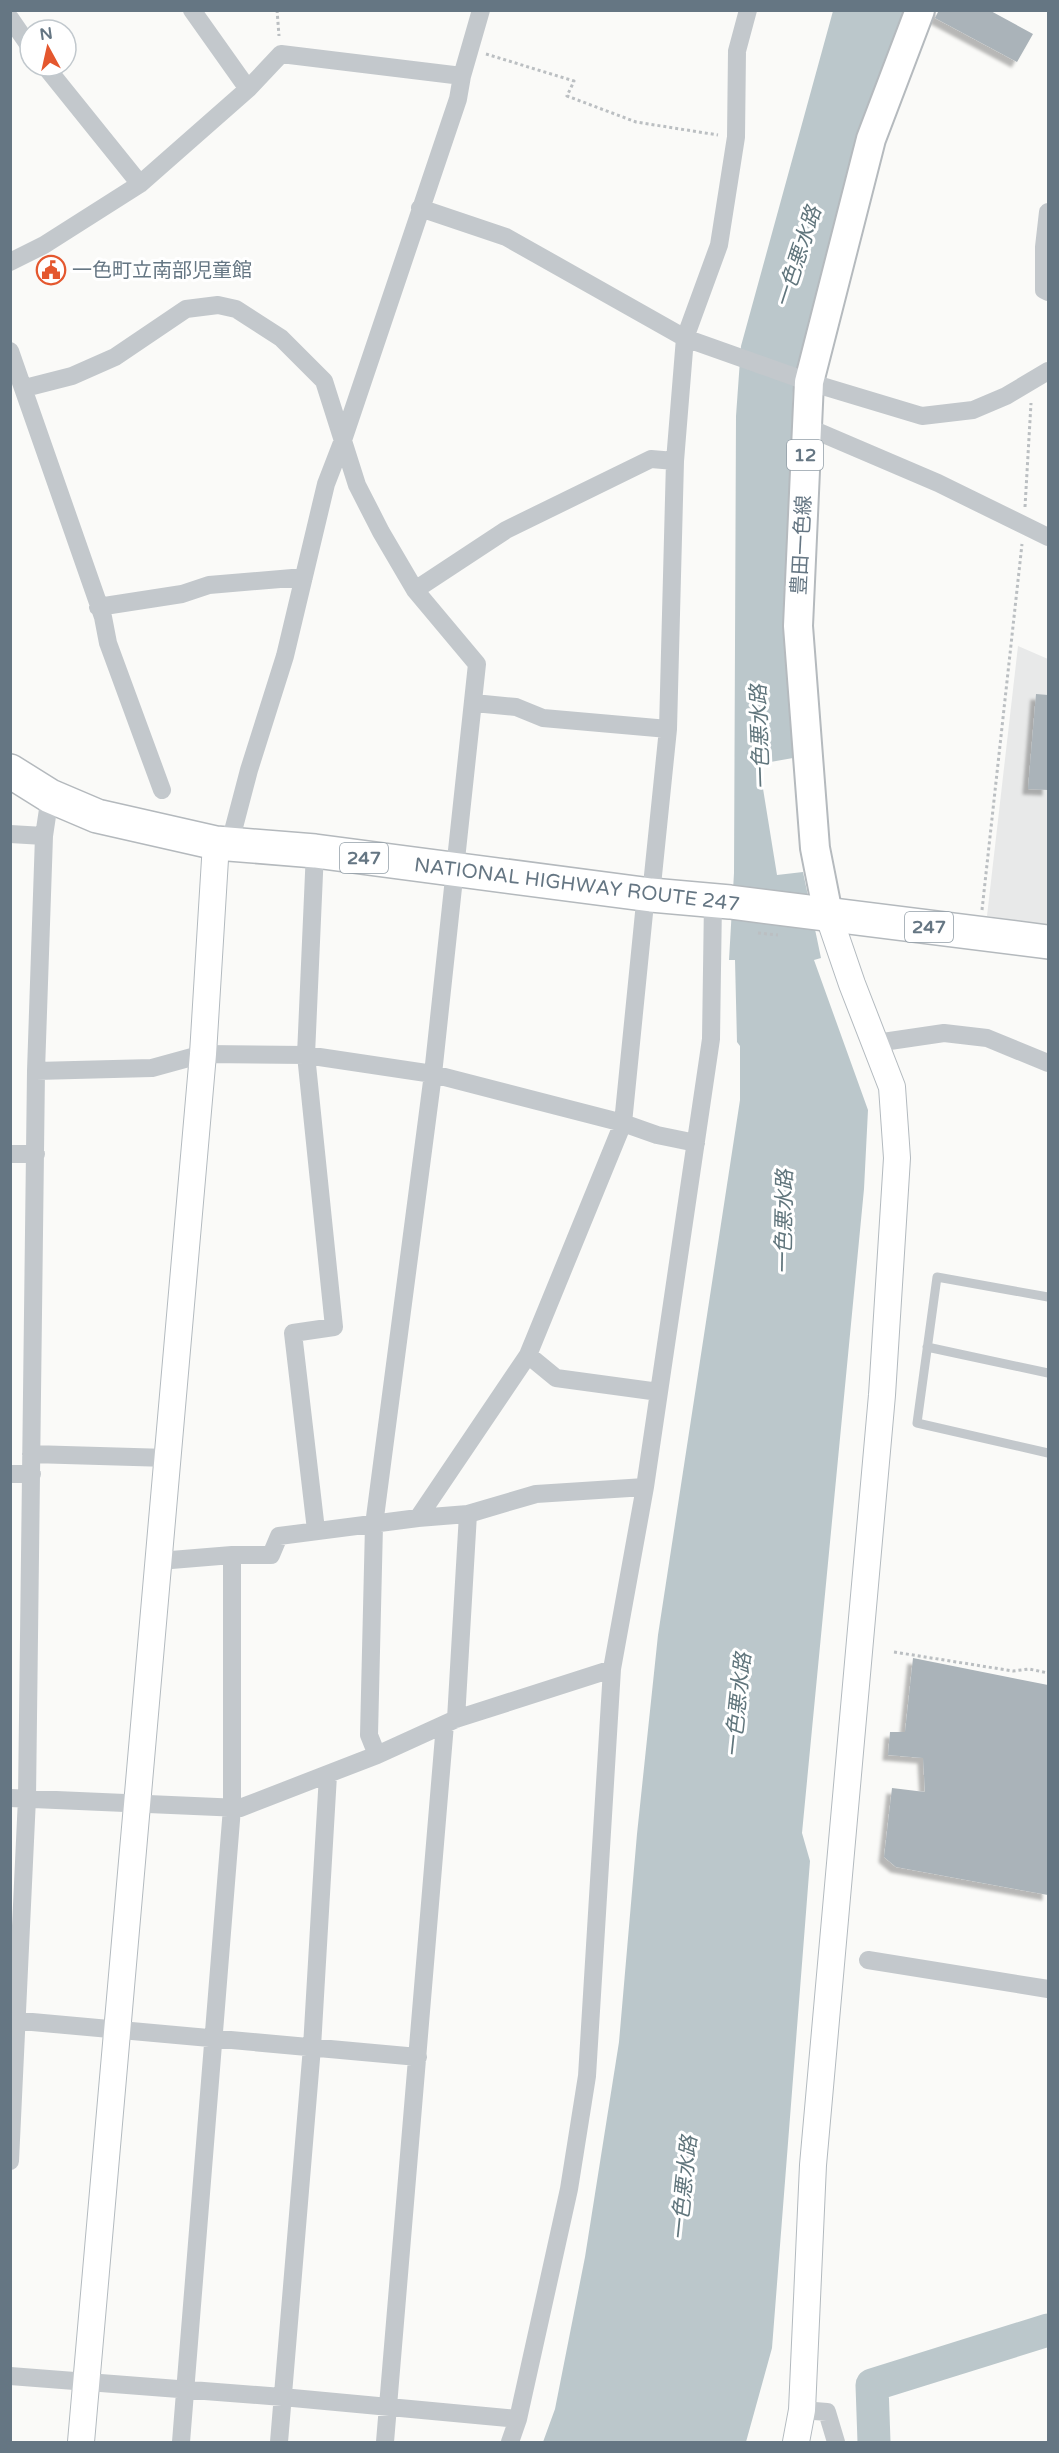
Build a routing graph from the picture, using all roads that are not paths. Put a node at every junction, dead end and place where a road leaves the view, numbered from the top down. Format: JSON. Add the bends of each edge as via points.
{"nodes":[{"id":1,"x":192,"y":10,"type":"edge"},
{"id":2,"x":481,"y":10,"type":"edge"},
{"id":3,"x":748,"y":10,"type":"edge"},
{"id":4,"x":920,"y":10,"type":"edge"},
{"id":5,"x":462,"y":76,"type":"junction"},
{"id":6,"x":55,"y":78,"type":"edge"},
{"id":7,"x":248,"y":89,"type":"junction"},
{"id":8,"x":140,"y":184,"type":"junction"},
{"id":9,"x":420,"y":208,"type":"junction"},
{"id":10,"x":1048,"y":212,"type":"edge"},
{"id":11,"x":10,"y":262,"type":"edge"},
{"id":12,"x":1048,"y":292,"type":"edge"},
{"id":13,"x":685,"y":338,"type":"junction"},
{"id":14,"x":10,"y":351,"type":"edge"},
{"id":15,"x":1041,"y":376,"type":"edge"},
{"id":16,"x":803,"y":379,"type":"junction"},
{"id":17,"x":25,"y":388,"type":"junction"},
{"id":18,"x":807,"y":427,"type":"junction"},
{"id":19,"x":343,"y":440,"type":"junction"},
{"id":20,"x":675,"y":461,"type":"junction"},
{"id":21,"x":1048,"y":537,"type":"edge"},
{"id":22,"x":304,"y":577,"type":"junction"},
{"id":23,"x":415,"y":590,"type":"junction"},
{"id":24,"x":98,"y":608,"type":"junction"},
{"id":25,"x":474,"y":703,"type":"junction"},
{"id":26,"x":668,"y":729,"type":"junction"},
{"id":27,"x":10,"y":771,"type":"edge"},
{"id":28,"x":162,"y":789,"type":"dead end"},
{"id":29,"x":50,"y":796,"type":"junction"},
{"id":30,"x":10,"y":834,"type":"edge"},
{"id":31,"x":44,"y":836,"type":"junction"},
{"id":32,"x":216,"y":843,"type":"junction"},
{"id":33,"x":315,"y":851,"type":"junction"},
{"id":34,"x":457,"y":870,"type":"junction"},
{"id":35,"x":651,"y":895,"type":"junction"},
{"id":36,"x":722,"y":901,"type":"junction"},
{"id":37,"x":819,"y":913,"type":"junction"},
{"id":38,"x":1048,"y":942,"type":"edge"},
{"id":39,"x":876,"y":1043,"type":"junction"},
{"id":40,"x":203,"y":1054,"type":"junction"},
{"id":41,"x":306,"y":1055,"type":"junction"},
{"id":42,"x":1048,"y":1063,"type":"edge"},
{"id":43,"x":36,"y":1071,"type":"junction"},
{"id":44,"x":433,"y":1074,"type":"junction"},
{"id":45,"x":623,"y":1123,"type":"junction"},
{"id":46,"x":696,"y":1143,"type":"junction"},
{"id":47,"x":10,"y":1154,"type":"edge"},
{"id":48,"x":36,"y":1154,"type":"junction"},
{"id":49,"x":1048,"y":1296,"type":"edge"},
{"id":50,"x":927,"y":1347,"type":"junction"},
{"id":51,"x":528,"y":1355,"type":"junction"},
{"id":52,"x":1048,"y":1373,"type":"edge"},
{"id":53,"x":659,"y":1392,"type":"junction"},
{"id":54,"x":1048,"y":1453,"type":"edge"},
{"id":55,"x":31,"y":1454,"type":"junction"},
{"id":56,"x":168,"y":1458,"type":"junction"},
{"id":57,"x":10,"y":1474,"type":"edge"},
{"id":58,"x":32,"y":1474,"type":"junction"},
{"id":59,"x":645,"y":1487,"type":"junction"},
{"id":60,"x":468,"y":1514,"type":"junction"},
{"id":61,"x":418,"y":1518,"type":"junction"},
{"id":62,"x":374,"y":1525,"type":"junction"},
{"id":63,"x":316,"y":1530,"type":"junction"},
{"id":64,"x":231,"y":1555,"type":"junction"},
{"id":65,"x":159,"y":1561,"type":"junction"},
{"id":66,"x":612,"y":1669,"type":"junction"},
{"id":67,"x":450,"y":1722,"type":"junction"},
{"id":68,"x":377,"y":1755,"type":"junction"},
{"id":69,"x":328,"y":1775,"type":"junction"},
{"id":70,"x":19,"y":1798,"type":"edge"},
{"id":71,"x":136,"y":1802,"type":"junction"},
{"id":72,"x":232,"y":1808,"type":"junction"},
{"id":73,"x":16,"y":1906,"type":"edge"},
{"id":74,"x":868,"y":1960,"type":"dead end"},
{"id":75,"x":1048,"y":1989,"type":"edge"},
{"id":76,"x":14,"y":2021,"type":"edge"},
{"id":77,"x":117,"y":2031,"type":"junction"},
{"id":78,"x":215,"y":2039,"type":"junction"},
{"id":79,"x":312,"y":2047,"type":"junction"},
{"id":80,"x":418,"y":2057,"type":"junction"},
{"id":81,"x":10,"y":2161,"type":"edge"},
{"id":82,"x":10,"y":2376,"type":"edge"},
{"id":83,"x":86,"y":2383,"type":"junction"},
{"id":84,"x":185,"y":2391,"type":"junction"},
{"id":85,"x":282,"y":2397,"type":"junction"},
{"id":86,"x":387,"y":2408,"type":"junction"},
{"id":87,"x":802,"y":2410,"type":"junction"},
{"id":88,"x":518,"y":2419,"type":"junction"},
{"id":89,"x":81,"y":2442,"type":"edge"},
{"id":90,"x":181,"y":2442,"type":"edge"},
{"id":91,"x":279,"y":2442,"type":"edge"},
{"id":92,"x":385,"y":2442,"type":"edge"},
{"id":93,"x":510,"y":2442,"type":"edge"},
{"id":94,"x":795,"y":2442,"type":"edge"},
{"id":95,"x":836,"y":2442,"type":"edge"}],
"edges":[{"from":1,"to":7,"type":"street"},
{"from":2,"to":5,"type":"street"},
{"from":3,"to":13,"type":"street","via":[[737,51],[736,137],[719,245]]},
{"from":4,"to":16,"type":"main road","name":"豊田一色線","number":"12","via":[[871,139]]},
{"from":5,"to":7,"type":"street","via":[[281,54]]},
{"from":5,"to":9,"type":"street","via":[[458,99]]},
{"from":6,"to":8,"type":"street"},
{"from":7,"to":8,"type":"street"},
{"from":8,"to":11,"type":"street"},
{"from":9,"to":13,"type":"street","via":[[506,237]]},
{"from":9,"to":19,"type":"street"},
{"from":10,"to":12,"type":"street","via":[[1044,290]]},
{"from":13,"to":16,"type":"street"},
{"from":13,"to":20,"type":"street"},
{"from":14,"to":17,"type":"street"},
{"from":15,"to":16,"type":"street","via":[[973,410],[922,416]]},
{"from":16,"to":18,"type":"main road","name":"豊田一色線","number":"12"},
{"from":17,"to":19,"type":"street","via":[[72,376],[115,357],[186,309],[218,304],[236,309],[281,338],[324,381]]},
{"from":17,"to":24,"type":"street"},
{"from":18,"to":21,"type":"street","via":[[938,483]]},
{"from":18,"to":37,"type":"main road","name":"豊田一色線","number":"12","via":[[798,626]]},
{"from":19,"to":22,"type":"street","via":[[326,484]]},
{"from":19,"to":23,"type":"street","via":[[357,485]]},
{"from":20,"to":23,"type":"street","via":[[651,459],[506,530]]},
{"from":20,"to":26,"type":"street"},
{"from":22,"to":24,"type":"street","via":[[209,585],[182,594]]},
{"from":22,"to":32,"type":"street","via":[[233,831]]},
{"from":23,"to":25,"type":"street","via":[[477,664]]},
{"from":24,"to":28,"type":"street"},
{"from":25,"to":26,"type":"street","via":[[516,707],[543,718]]},
{"from":25,"to":34,"type":"street"},
{"from":26,"to":35,"type":"street"},
{"from":27,"to":29,"type":"highway","name":"NATIONAL HIGHWAY ROUTE 247","number":"247"},
{"from":29,"to":31,"type":"street"},
{"from":29,"to":32,"type":"highway","name":"NATIONAL HIGHWAY ROUTE 247","number":"247","via":[[97,816]]},
{"from":30,"to":31,"type":"street"},
{"from":31,"to":43,"type":"street"},
{"from":32,"to":33,"type":"highway","name":"NATIONAL HIGHWAY ROUTE 247","number":"247"},
{"from":32,"to":40,"type":"street"},
{"from":33,"to":34,"type":"highway","name":"NATIONAL HIGHWAY ROUTE 247","number":"247"},
{"from":33,"to":41,"type":"street"},
{"from":34,"to":35,"type":"highway","name":"NATIONAL HIGHWAY ROUTE 247","number":"247"},
{"from":34,"to":44,"type":"street"},
{"from":35,"to":36,"type":"highway","name":"NATIONAL HIGHWAY ROUTE 247","number":"247"},
{"from":35,"to":45,"type":"street","via":[[645,903]]},
{"from":36,"to":37,"type":"highway","name":"NATIONAL HIGHWAY ROUTE 247","number":"247"},
{"from":36,"to":46,"type":"street","via":[[711,1039]]},
{"from":37,"to":38,"type":"highway","name":"NATIONAL HIGHWAY ROUTE 247","number":"247"},
{"from":37,"to":39,"type":"street"},
{"from":39,"to":42,"type":"street","via":[[944,1034],[987,1038]]},
{"from":39,"to":87,"type":"street","via":[[892,1087],[897,1158],[882,1395],[813,2165]]},
{"from":40,"to":41,"type":"street"},
{"from":40,"to":43,"type":"street","via":[[152,1068]]},
{"from":40,"to":56,"type":"street"},
{"from":41,"to":44,"type":"street"},
{"from":41,"to":63,"type":"street","via":[[334,1327],[292,1333]]},
{"from":43,"to":48,"type":"street"},
{"from":44,"to":45,"type":"street"},
{"from":44,"to":62,"type":"street"},
{"from":45,"to":46,"type":"street"},
{"from":45,"to":51,"type":"street"},
{"from":46,"to":53,"type":"street"},
{"from":47,"to":48,"type":"street"},
{"from":48,"to":55,"type":"street"},
{"from":49,"to":50,"type":"lane","via":[[937,1277]]},
{"from":50,"to":52,"type":"lane"},
{"from":50,"to":54,"type":"lane","via":[[917,1423]]},
{"from":51,"to":53,"type":"street","via":[[556,1378]]},
{"from":51,"to":61,"type":"street"},
{"from":53,"to":59,"type":"street"},
{"from":55,"to":56,"type":"street"},
{"from":55,"to":58,"type":"street"},
{"from":56,"to":65,"type":"street"},
{"from":57,"to":58,"type":"street"},
{"from":58,"to":70,"type":"street"},
{"from":59,"to":60,"type":"street","via":[[536,1494]]},
{"from":59,"to":66,"type":"street"},
{"from":60,"to":61,"type":"street"},
{"from":60,"to":67,"type":"street"},
{"from":61,"to":62,"type":"street"},
{"from":62,"to":63,"type":"street"},
{"from":62,"to":68,"type":"street","via":[[369,1735]]},
{"from":63,"to":64,"type":"street","via":[[279,1536],[271,1555]]},
{"from":64,"to":65,"type":"street"},
{"from":64,"to":72,"type":"street"},
{"from":65,"to":71,"type":"street"},
{"from":66,"to":67,"type":"street"},
{"from":66,"to":88,"type":"street","via":[[587,2076],[569,2189]]},
{"from":67,"to":68,"type":"street"},
{"from":67,"to":80,"type":"street"},
{"from":68,"to":69,"type":"street"},
{"from":69,"to":72,"type":"street"},
{"from":69,"to":79,"type":"street"},
{"from":70,"to":71,"type":"street"},
{"from":70,"to":73,"type":"street"},
{"from":71,"to":72,"type":"street"},
{"from":71,"to":77,"type":"street"},
{"from":72,"to":78,"type":"street"},
{"from":73,"to":76,"type":"street"},
{"from":74,"to":75,"type":"street"},
{"from":76,"to":77,"type":"street"},
{"from":76,"to":81,"type":"street"},
{"from":77,"to":78,"type":"street"},
{"from":77,"to":83,"type":"street"},
{"from":78,"to":79,"type":"street"},
{"from":78,"to":84,"type":"street"},
{"from":79,"to":80,"type":"street"},
{"from":79,"to":85,"type":"street"},
{"from":80,"to":86,"type":"street"},
{"from":82,"to":83,"type":"street"},
{"from":83,"to":84,"type":"street"},
{"from":83,"to":89,"type":"street"},
{"from":84,"to":85,"type":"street"},
{"from":84,"to":90,"type":"street"},
{"from":85,"to":86,"type":"street"},
{"from":85,"to":91,"type":"street"},
{"from":86,"to":88,"type":"street"},
{"from":86,"to":92,"type":"street"},
{"from":87,"to":94,"type":"street"},
{"from":87,"to":95,"type":"street","via":[[827,2412]]},
{"from":88,"to":93,"type":"street"}]}
